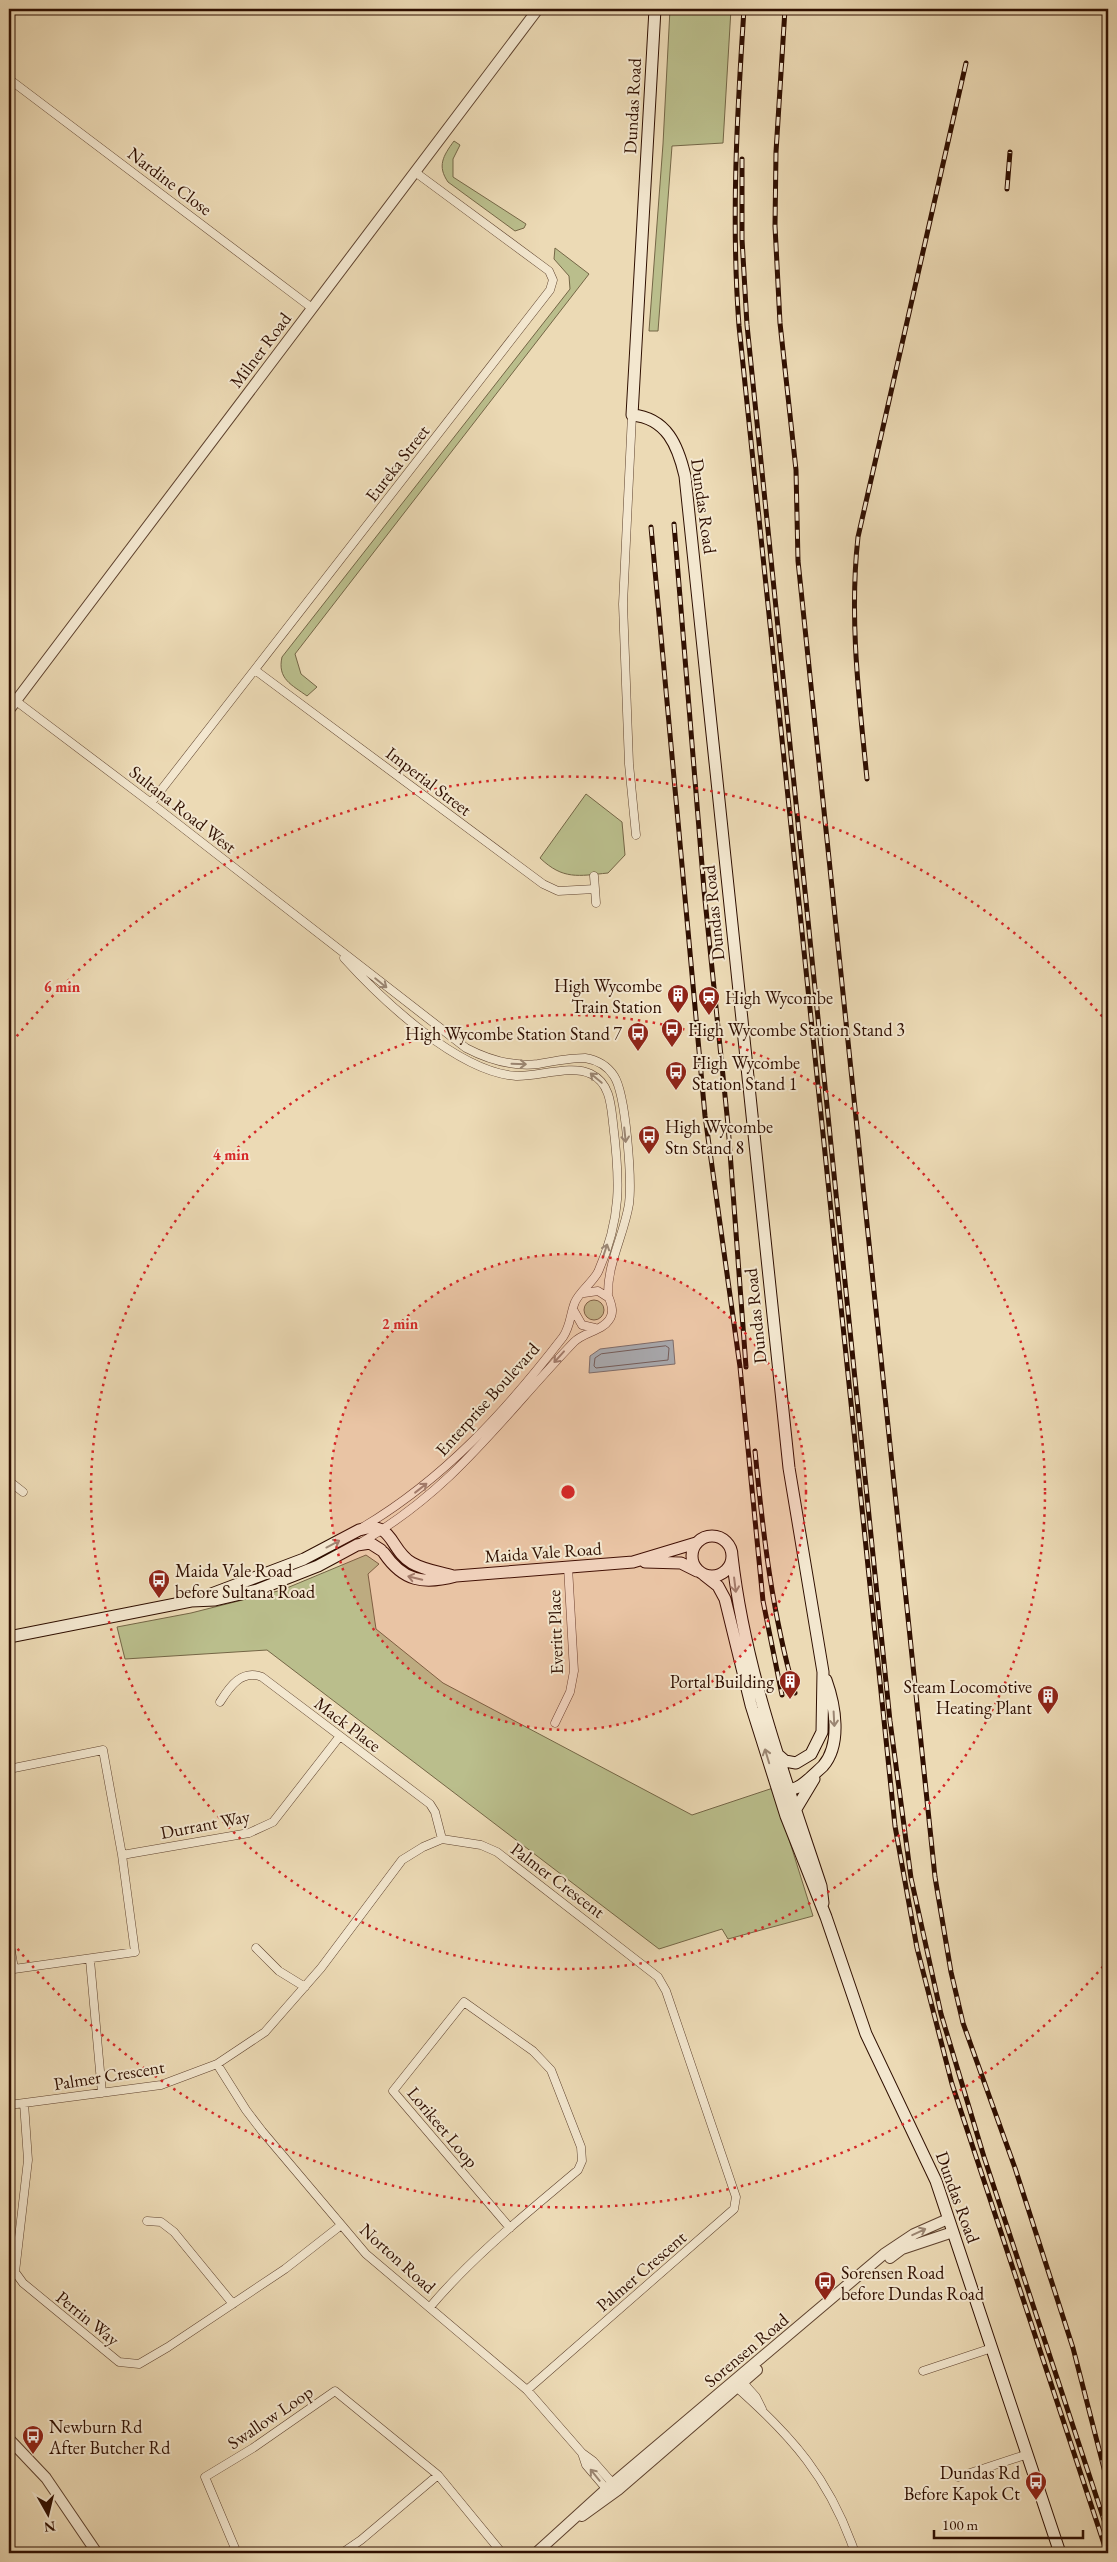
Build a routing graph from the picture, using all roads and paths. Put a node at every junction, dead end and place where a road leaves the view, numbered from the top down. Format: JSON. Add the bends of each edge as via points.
{"nodes":[{"id":1,"x":538,"y":9,"type":"edge"},
{"id":2,"x":655,"y":9,"type":"edge"},
{"id":3,"x":9,"y":79,"type":"edge"},
{"id":4,"x":415,"y":172,"type":"junction"},
{"id":5,"x":312,"y":308,"type":"junction"},
{"id":6,"x":632,"y":415,"type":"junction"},
{"id":7,"x":255,"y":670,"type":"junction"},
{"id":8,"x":16,"y":701,"type":"junction"},
{"id":9,"x":9,"y":710,"type":"edge"},
{"id":10,"x":151,"y":803,"type":"junction"},
{"id":11,"x":636,"y":835,"type":"dead end"},
{"id":12,"x":594,"y":876,"type":"dead end"},
{"id":13,"x":595,"y":889,"type":"junction"},
{"id":14,"x":596,"y":903,"type":"dead end"},
{"id":15,"x":330,"y":942,"type":"junction"},
{"id":16,"x":582,"y":1294,"type":"junction"},
{"id":17,"x":608,"y":1296,"type":"junction"},
{"id":18,"x":574,"y":1311,"type":"junction"},
{"id":19,"x":597,"y":1328,"type":"junction"},
{"id":20,"x":9,"y":1482,"type":"edge"},
{"id":21,"x":23,"y":1492,"type":"dead end"},
{"id":22,"x":381,"y":1516,"type":"junction"},
{"id":23,"x":396,"y":1521,"type":"junction"},
{"id":24,"x":358,"y":1530,"type":"junction"},
{"id":25,"x":378,"y":1531,"type":"junction"},
{"id":26,"x":696,"y":1543,"type":"junction"},
{"id":27,"x":357,"y":1545,"type":"junction"},
{"id":28,"x":396,"y":1545,"type":"junction"},
{"id":29,"x":382,"y":1551,"type":"junction"},
{"id":30,"x":732,"y":1556,"type":"junction"},
{"id":31,"x":633,"y":1562,"type":"junction"},
{"id":32,"x":568,"y":1567,"type":"junction"},
{"id":33,"x":701,"y":1573,"type":"junction"},
{"id":34,"x":456,"y":1576,"type":"junction"},
{"id":35,"x":191,"y":1601,"type":"junction"},
{"id":36,"x":735,"y":1614,"type":"junction"},
{"id":37,"x":9,"y":1637,"type":"edge"},
{"id":38,"x":823,"y":1672,"type":"junction"},
{"id":39,"x":220,"y":1702,"type":"dead end"},
{"id":40,"x":555,"y":1723,"type":"dead end"},
{"id":41,"x":340,"y":1736,"type":"junction"},
{"id":42,"x":777,"y":1754,"type":"junction"},
{"id":43,"x":803,"y":1761,"type":"junction"},
{"id":44,"x":824,"y":1765,"type":"junction"},
{"id":45,"x":9,"y":1769,"type":"edge"},
{"id":46,"x":779,"y":1778,"type":"junction"},
{"id":47,"x":786,"y":1790,"type":"junction"},
{"id":48,"x":796,"y":1809,"type":"junction"},
{"id":49,"x":442,"y":1840,"type":"junction"},
{"id":50,"x":122,"y":1855,"type":"junction"},
{"id":51,"x":812,"y":1886,"type":"junction"},
{"id":52,"x":826,"y":1917,"type":"junction"},
{"id":53,"x":9,"y":1939,"type":"edge"},
{"id":54,"x":256,"y":1948,"type":"dead end"},
{"id":55,"x":90,"y":1960,"type":"junction"},
{"id":56,"x":304,"y":1987,"type":"junction"},
{"id":57,"x":217,"y":2064,"type":"junction"},
{"id":58,"x":102,"y":2093,"type":"junction"},
{"id":59,"x":24,"y":2103,"type":"junction"},
{"id":60,"x":9,"y":2105,"type":"edge"},
{"id":61,"x":948,"y":2219,"type":"junction"},
{"id":62,"x":147,"y":2221,"type":"dead end"},
{"id":63,"x":340,"y":2226,"type":"junction"},
{"id":64,"x":510,"y":2228,"type":"junction"},
{"id":65,"x":953,"y":2232,"type":"junction"},
{"id":66,"x":233,"y":2304,"type":"junction"},
{"id":67,"x":430,"y":2307,"type":"junction"},
{"id":68,"x":992,"y":2348,"type":"junction"},
{"id":69,"x":923,"y":2372,"type":"dead end"},
{"id":70,"x":738,"y":2383,"type":"junction"},
{"id":71,"x":527,"y":2390,"type":"junction"},
{"id":72,"x":9,"y":2438,"type":"edge"},
{"id":73,"x":1028,"y":2454,"type":"junction"},
{"id":74,"x":438,"y":2475,"type":"junction"},
{"id":75,"x":958,"y":2477,"type":"dead end"},
{"id":76,"x":612,"y":2489,"type":"junction"},
{"id":77,"x":97,"y":2553,"type":"edge"},
{"id":78,"x":237,"y":2553,"type":"edge"},
{"id":79,"x":342,"y":2553,"type":"edge"},
{"id":80,"x":502,"y":2553,"type":"edge"},
{"id":81,"x":536,"y":2553,"type":"edge"},
{"id":82,"x":855,"y":2553,"type":"edge"},
{"id":83,"x":1060,"y":2553,"type":"edge"}],
"edges":[{"from":1,"to":4,"type":"street","name":"Milner Road"},
{"from":2,"to":6,"type":"main road","name":"Dundas Road"},
{"from":3,"to":5,"type":"street","name":"Nardine Close"},
{"from":4,"to":5,"type":"street","name":"Milner Road"},
{"from":4,"to":7,"type":"street","name":"Eureka Street","via":[[548,270],[553,280],[550,290]]},
{"from":5,"to":8,"type":"street","name":"Milner Road"},
{"from":6,"to":11,"type":"street","name":"Dundas Road","via":[[623,604],[629,764]]},
{"from":6,"to":38,"type":"main road","name":"Dundas Road","via":[[643,416],[670,434],[679,449],[685,476],[788,1468]]},
{"from":7,"to":10,"type":"street","name":"Eureka Street"},
{"from":7,"to":13,"type":"street","name":"Imperial Street","via":[[543,884],[558,890]]},
{"from":8,"to":9,"type":"street","name":"Milner Road"},
{"from":8,"to":10,"type":"street","name":"Sultana Road West"},
{"from":10,"to":15,"type":"street","name":"Sultana Road West"},
{"from":12,"to":13,"type":"street"},
{"from":13,"to":14,"type":"street"},
{"from":16,"to":15,"type":"street","name":"Enterprise Boulevard","one_way":true,"via":[[593,1281],[603,1259],[618,1200],[618,1166],[611,1106],[601,1081],[583,1071],[517,1076],[470,1064],[373,990]]},
{"from":15,"to":17,"type":"street","name":"Enterprise Boulevard","one_way":true,"via":[[459,1043],[479,1055],[509,1064],[585,1058],[600,1063],[613,1074],[621,1097],[630,1194],[609,1274]]},
{"from":16,"to":17,"type":"street","via":[[598,1291]]},
{"from":16,"to":18,"type":"street","name":"Enterprise Boulevard"},
{"from":17,"to":19,"type":"street","name":"Enterprise Boulevard","via":[[612,1313],[606,1323]]},
{"from":18,"to":19,"type":"street","via":[[582,1325]]},
{"from":22,"to":18,"type":"street","name":"Enterprise Boulevard","one_way":true,"via":[[447,1468],[492,1421],[563,1337]]},
{"from":19,"to":23,"type":"street","name":"Enterprise Boulevard","one_way":true,"via":[[576,1339],[475,1453],[431,1495]]},
{"from":20,"to":21,"type":"street"},
{"from":22,"to":24,"type":"street","name":"Enterprise Boulevard"},
{"from":22,"to":25,"type":"street"},
{"from":23,"to":25,"type":"street","name":"Enterprise Boulevard"},
{"from":23,"to":28,"type":"street","via":[[393,1532]]},
{"from":24,"to":25,"type":"main road"},
{"from":35,"to":24,"type":"main road","one_way":true,"via":[[279,1569]]},
{"from":25,"to":27,"type":"street"},
{"from":25,"to":28,"type":"main road","name":"Maida Vale Road"},
{"from":25,"to":29,"type":"street"},
{"from":26,"to":30,"type":"main road","name":"Maida Vale Road","via":[[716,1536],[728,1544]]},
{"from":26,"to":31,"type":"main road","name":"Maida Vale Road"},
{"from":26,"to":33,"type":"main road","via":[[692,1561]]},
{"from":27,"to":29,"type":"main road","via":[[370,1543]]},
{"from":27,"to":35,"type":"main road","via":[[318,1566],[257,1590],[215,1600]]},
{"from":28,"to":34,"type":"main road","name":"Maida Vale Road","via":[[413,1564]]},
{"from":34,"to":29,"type":"main road","name":"Maida Vale Road","one_way":true,"via":[[428,1580],[409,1577],[397,1570]]},
{"from":30,"to":33,"type":"main road","via":[[722,1573],[710,1576]]},
{"from":30,"to":36,"type":"main road","name":"Maida Vale Road","one_way":true},
{"from":31,"to":32,"type":"main road","name":"Maida Vale Road"},
{"from":31,"to":33,"type":"main road","name":"Maida Vale Road","via":[[681,1563]]},
{"from":32,"to":34,"type":"main road","name":"Maida Vale Road"},
{"from":32,"to":40,"type":"street","name":"Everitt Place","via":[[574,1671],[570,1692]]},
{"from":33,"to":36,"type":"main road","name":"Maida Vale Road","via":[[722,1592]]},
{"from":35,"to":37,"type":"main road"},
{"from":36,"to":42,"type":"main road","name":"Dundas Road"},
{"from":46,"to":36,"type":"main road","name":"Dundas Road","one_way":true,"via":[[751,1705]]},
{"from":38,"to":43,"type":"main road","name":"Dundas Road","via":[[822,1732],[811,1754]]},
{"from":38,"to":44,"type":"main road","name":"Dundas Road","one_way":true,"via":[[832,1696],[834,1724],[831,1749]]},
{"from":39,"to":41,"type":"street","name":"Mack Place","via":[[237,1680],[255,1674]]},
{"from":41,"to":49,"type":"street","name":"Mack Place","via":[[430,1804]]},
{"from":41,"to":50,"type":"street","name":"Durrant Way","via":[[268,1825],[249,1833]]},
{"from":42,"to":43,"type":"main road","via":[[789,1763]]},
{"from":42,"to":46,"type":"main road","name":"Dundas Road"},
{"from":43,"to":46,"type":"main road","name":"Dundas Road"},
{"from":44,"to":47,"type":"main road","via":[[802,1784]]},
{"from":44,"to":48,"type":"main road","name":"Dundas Road"},
{"from":45,"to":50,"type":"street","via":[[102,1750]]},
{"from":46,"to":47,"type":"main road","name":"Dundas Road"},
{"from":46,"to":51,"type":"main road","name":"Dundas Road"},
{"from":47,"to":48,"type":"main road","name":"Dundas Road"},
{"from":47,"to":51,"type":"main road","name":"Dundas Road"},
{"from":48,"to":52,"type":"main road","name":"Dundas Road","via":[[821,1886]]},
{"from":49,"to":56,"type":"street","name":"Palmer Crescent","via":[[402,1860]]},
{"from":49,"to":71,"type":"street","name":"Palmer Crescent","via":[[470,1842],[497,1852],[658,1977],[666,1990],[736,2197],[734,2209]]},
{"from":50,"to":55,"type":"street","via":[[135,1952]]},
{"from":51,"to":52,"type":"main road","name":"Dundas Road"},
{"from":52,"to":61,"type":"main road","name":"Dundas Road","via":[[866,2034],[929,2165]]},
{"from":53,"to":55,"type":"street","via":[[14,1969]]},
{"from":54,"to":56,"type":"street","via":[[279,1971]]},
{"from":55,"to":58,"type":"street"},
{"from":56,"to":57,"type":"street","name":"Palmer Crescent","via":[[265,2032]]},
{"from":57,"to":58,"type":"street","name":"Palmer Crescent","via":[[161,2085]]},
{"from":57,"to":63,"type":"street","name":"Norton Road","via":[[246,2110]]},
{"from":58,"to":59,"type":"street","name":"Palmer Crescent"},
{"from":59,"to":60,"type":"street","name":"Palmer Crescent"},
{"from":59,"to":66,"type":"street","name":"Perrin Way","via":[[28,2160],[15,2260],[15,2272],[23,2283],[113,2358],[129,2364],[146,2360]]},
{"from":61,"to":65,"type":"main road","name":"Dundas Road"},
{"from":70,"to":61,"type":"street","name":"Sorensen Road","one_way":true,"via":[[898,2243]]},
{"from":62,"to":66,"type":"street","via":[[161,2222],[174,2232]]},
{"from":63,"to":66,"type":"street","name":"Perrin Way"},
{"from":63,"to":67,"type":"street","name":"Norton Road","via":[[366,2254]]},
{"from":64,"to":64,"type":"street","name":"Lorikeet Loop","via":[[578,2170],[582,2154],[551,2070],[533,2051],[464,2002],[393,2091]]},
{"from":64,"to":67,"type":"street","name":"Lorikeet Loop","via":[[473,2259]]},
{"from":65,"to":68,"type":"main road","name":"Dundas Road"},
{"from":65,"to":70,"type":"street","name":"Sorensen Road","via":[[902,2249]]},
{"from":67,"to":71,"type":"street","name":"Norton Road"},
{"from":68,"to":69,"type":"street"},
{"from":68,"to":73,"type":"main road","name":"Dundas Road"},
{"from":70,"to":76,"type":"street","name":"Sorensen Road"},
{"from":70,"to":82,"type":"street","via":[[756,2397],[763,2411],[811,2463],[839,2510]]},
{"from":71,"to":76,"type":"street","name":"Norton Road","via":[[582,2453],[586,2465]]},
{"from":72,"to":77,"type":"street","via":[[46,2478]]},
{"from":73,"to":75,"type":"street"},
{"from":73,"to":83,"type":"main road","name":"Dundas Road"},
{"from":74,"to":78,"type":"street","name":"Swallow Loop","via":[[335,2391],[205,2477]]},
{"from":74,"to":79,"type":"street"},
{"from":74,"to":80,"type":"street","name":"Swallow Loop"},
{"from":76,"to":81,"type":"street","name":"Sorensen Road"}]}
